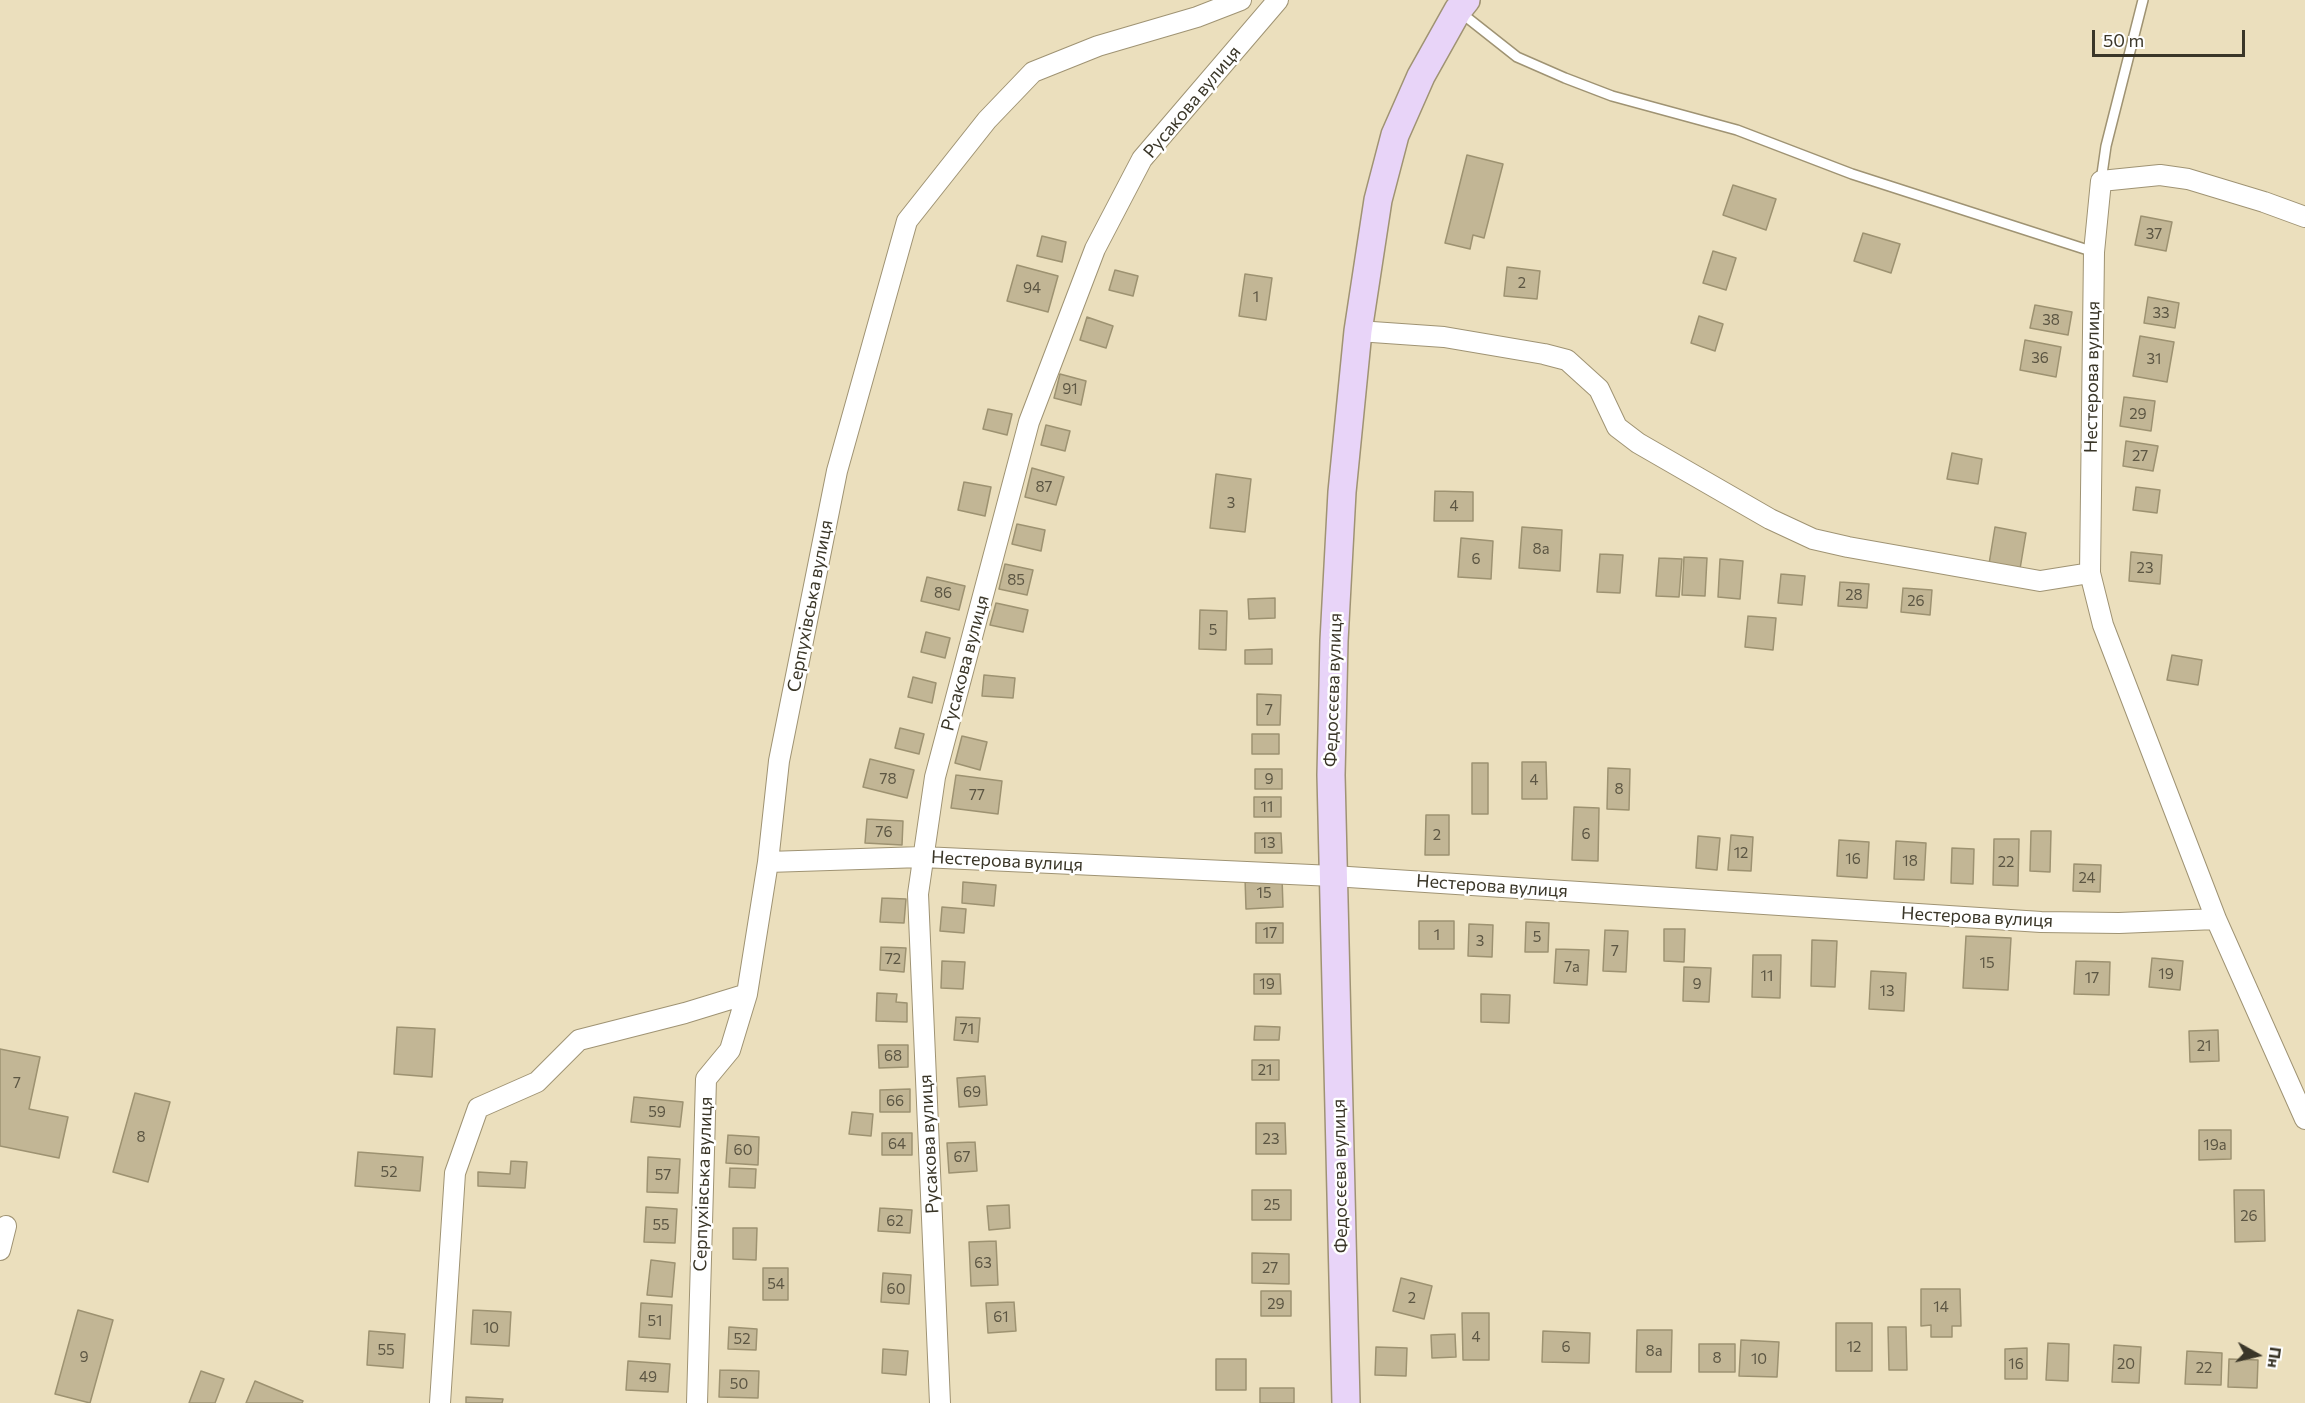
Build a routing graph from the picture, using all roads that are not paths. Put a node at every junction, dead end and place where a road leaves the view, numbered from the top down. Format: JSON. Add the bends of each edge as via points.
{"nodes":[{"id":1,"x":1241,"y":0,"type":"edge"},
{"id":2,"x":1278,"y":0,"type":"edge"},
{"id":3,"x":2143,"y":0,"type":"edge"},
{"id":4,"x":1462,"y":5,"type":"edge"},
{"id":5,"x":2101,"y":181,"type":"junction"},
{"id":6,"x":2305,"y":217,"type":"edge"},
{"id":7,"x":2094,"y":252,"type":"junction"},
{"id":8,"x":1358,"y":331,"type":"junction"},
{"id":9,"x":2090,"y":573,"type":"junction"},
{"id":10,"x":922,"y":857,"type":"junction"},
{"id":11,"x":768,"y":862,"type":"junction"},
{"id":12,"x":1333,"y":876,"type":"junction"},
{"id":13,"x":2216,"y":919,"type":"junction"},
{"id":14,"x":747,"y":993,"type":"junction"},
{"id":15,"x":2305,"y":1119,"type":"edge"},
{"id":16,"x":6,"y":1226,"type":"dead end"},
{"id":17,"x":0,"y":1250,"type":"edge"},
{"id":18,"x":440,"y":1403,"type":"edge"},
{"id":19,"x":697,"y":1403,"type":"edge"},
{"id":20,"x":940,"y":1403,"type":"edge"},
{"id":21,"x":1346,"y":1403,"type":"edge"}],
"edges":[{"from":1,"to":11,"type":"street","name":"Серпухівська вулиця","via":[[1098,46],[1033,72],[987,120],[907,221],[837,471],[779,761]]},
{"from":2,"to":10,"type":"street","name":"Русакова вулиця","via":[[1142,159],[1095,249],[1029,422],[935,777]]},
{"from":3,"to":5,"type":"lane","via":[[2106,146]]},
{"from":4,"to":7,"type":"lane","via":[[1517,57],[1565,78],[1612,96],[1737,130],[1852,174]]},
{"from":4,"to":8,"type":"main road","name":"Федосєєва вулиця","via":[[1421,76],[1395,135],[1378,200]]},
{"from":5,"to":6,"type":"street","via":[[2160,175],[2264,202]]},
{"from":5,"to":7,"type":"street","name":"Нестерова вулиця"},
{"from":7,"to":9,"type":"street","name":"Нестерова вулиця"},
{"from":8,"to":9,"type":"street","via":[[1444,337],[1567,360],[1599,389],[1617,427],[1638,443],[1770,519],[1813,539],[2040,581]]},
{"from":8,"to":12,"type":"main road","name":"Федосєєва вулиця","via":[[1342,492],[1334,641]]},
{"from":9,"to":13,"type":"street","name":"Нестерова вулиця","via":[[2103,625]]},
{"from":10,"to":11,"type":"street","name":"Нестерова вулиця"},
{"from":10,"to":12,"type":"street","name":"Нестерова вулиця"},
{"from":10,"to":20,"type":"street","name":"Русакова вулиця","via":[[918,894]]},
{"from":11,"to":14,"type":"street","name":"Серпухівська вулиця"},
{"from":12,"to":13,"type":"street","name":"Нестерова вулиця","via":[[2041,922]]},
{"from":12,"to":21,"type":"main road","name":"Федосєєва вулиця"},
{"from":13,"to":15,"type":"street","name":"Нестерова вулиця"},
{"from":14,"to":18,"type":"street","via":[[579,1040],[537,1082],[478,1108],[455,1173]]},
{"from":14,"to":19,"type":"street","name":"Серпухівська вулиця","via":[[730,1050],[706,1079]]},
{"from":16,"to":17,"type":"street"}]}
